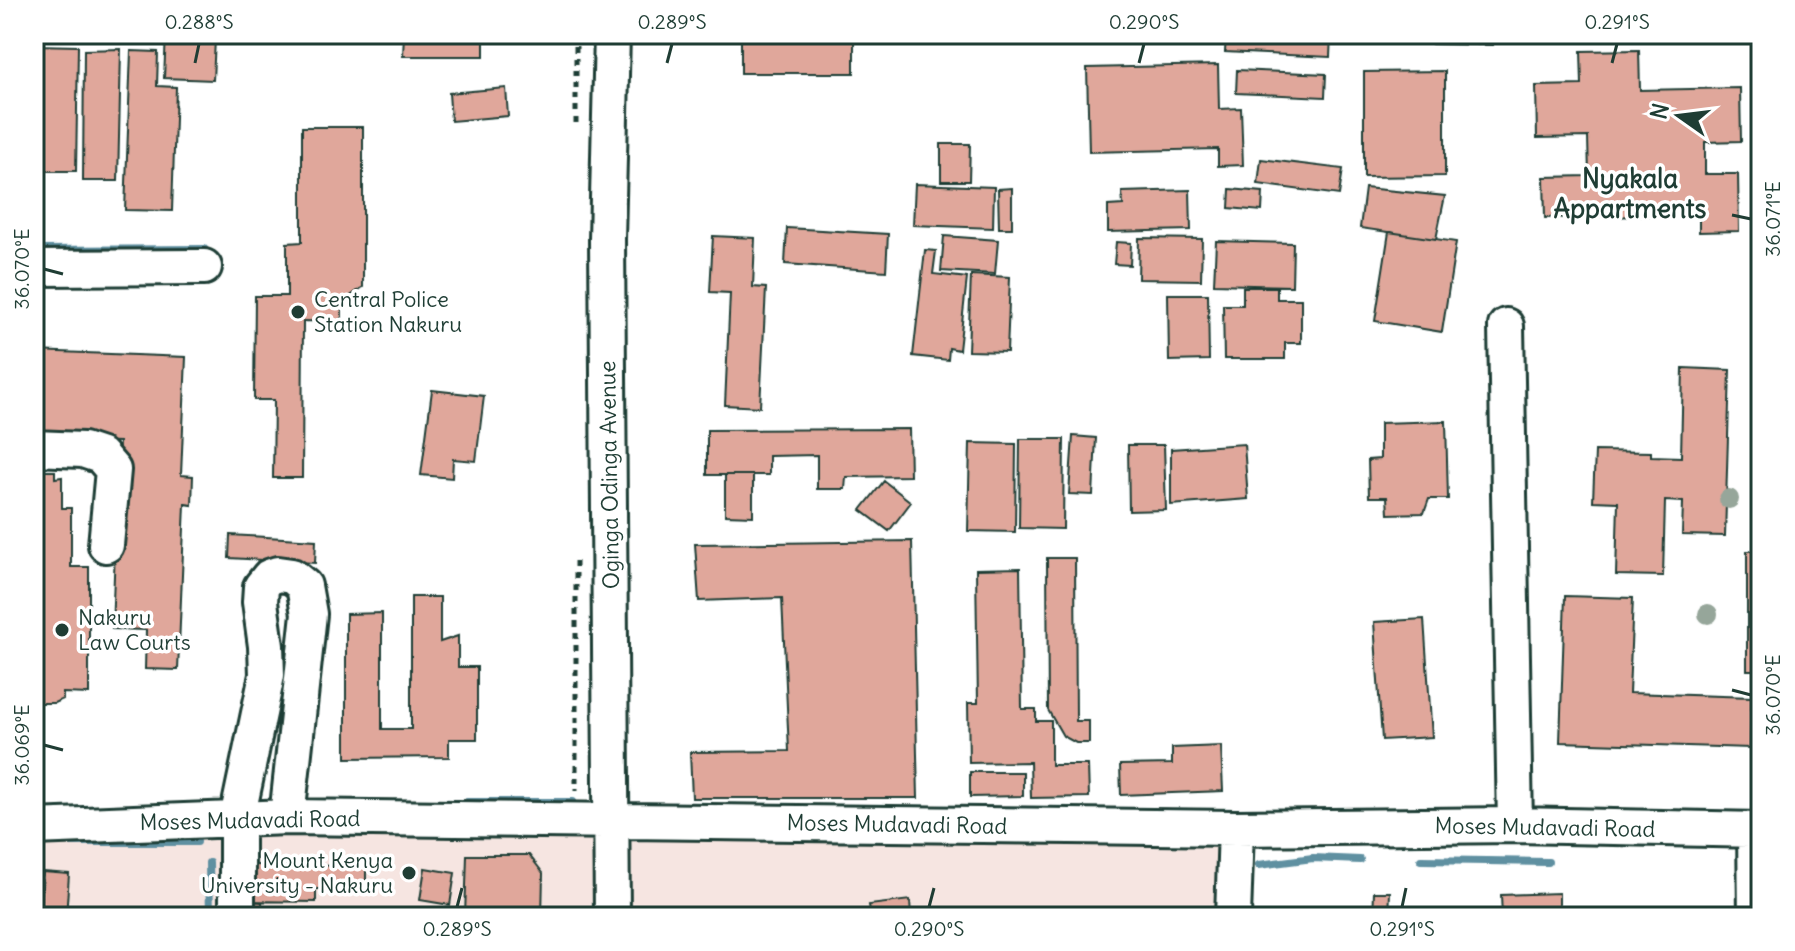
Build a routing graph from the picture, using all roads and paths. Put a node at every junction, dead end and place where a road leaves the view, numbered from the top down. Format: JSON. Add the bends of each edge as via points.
{"nodes":[{"id":1,"x":612,"y":34,"type":"edge"},
{"id":2,"x":204,"y":267,"type":"dead end"},
{"id":3,"x":34,"y":268,"type":"edge"},
{"id":4,"x":1506,"y":326,"type":"dead end"},
{"id":5,"x":34,"y":448,"type":"edge"},
{"id":6,"x":106,"y":545,"type":"dead end"},
{"id":7,"x":287,"y":817,"type":"junction"},
{"id":8,"x":237,"y":819,"type":"junction"},
{"id":9,"x":612,"y":821,"type":"junction"},
{"id":10,"x":1515,"y":825,"type":"junction"},
{"id":11,"x":34,"y":827,"type":"edge"},
{"id":12,"x":1236,"y":828,"type":"junction"},
{"id":13,"x":1758,"y":830,"type":"edge"},
{"id":14,"x":237,"y":917,"type":"edge"},
{"id":15,"x":612,"y":917,"type":"edge"},
{"id":16,"x":1233,"y":917,"type":"edge"},
{"id":17,"x":1756,"y":917,"type":"edge"}],
"edges":[{"from":1,"to":9,"type":"street","name":"Oginga Odinga Avenue","via":[[607,239]]},
{"from":2,"to":3,"type":"street"},
{"from":4,"to":10,"type":"street"},
{"from":5,"to":6,"type":"street","via":[[83,450],[101,456],[113,470]]},
{"from":7,"to":8,"type":"street","name":"Moses Mudavadi Road"},
{"from":7,"to":8,"type":"street","via":[[309,614],[304,586],[292,576],[278,574],[261,587],[267,675]]},
{"from":7,"to":9,"type":"street","name":"Moses Mudavadi Road"},
{"from":8,"to":11,"type":"street","name":"Moses Mudavadi Road"},
{"from":8,"to":14,"type":"street"},
{"from":9,"to":12,"type":"street","name":"Moses Mudavadi Road"},
{"from":9,"to":15,"type":"street","name":"Oginga Odinga Avenue"},
{"from":10,"to":12,"type":"street","name":"Moses Mudavadi Road"},
{"from":10,"to":13,"type":"street","name":"Moses Mudavadi Road"},
{"from":12,"to":16,"type":"street"},
{"from":13,"to":17,"type":"street"}]}
